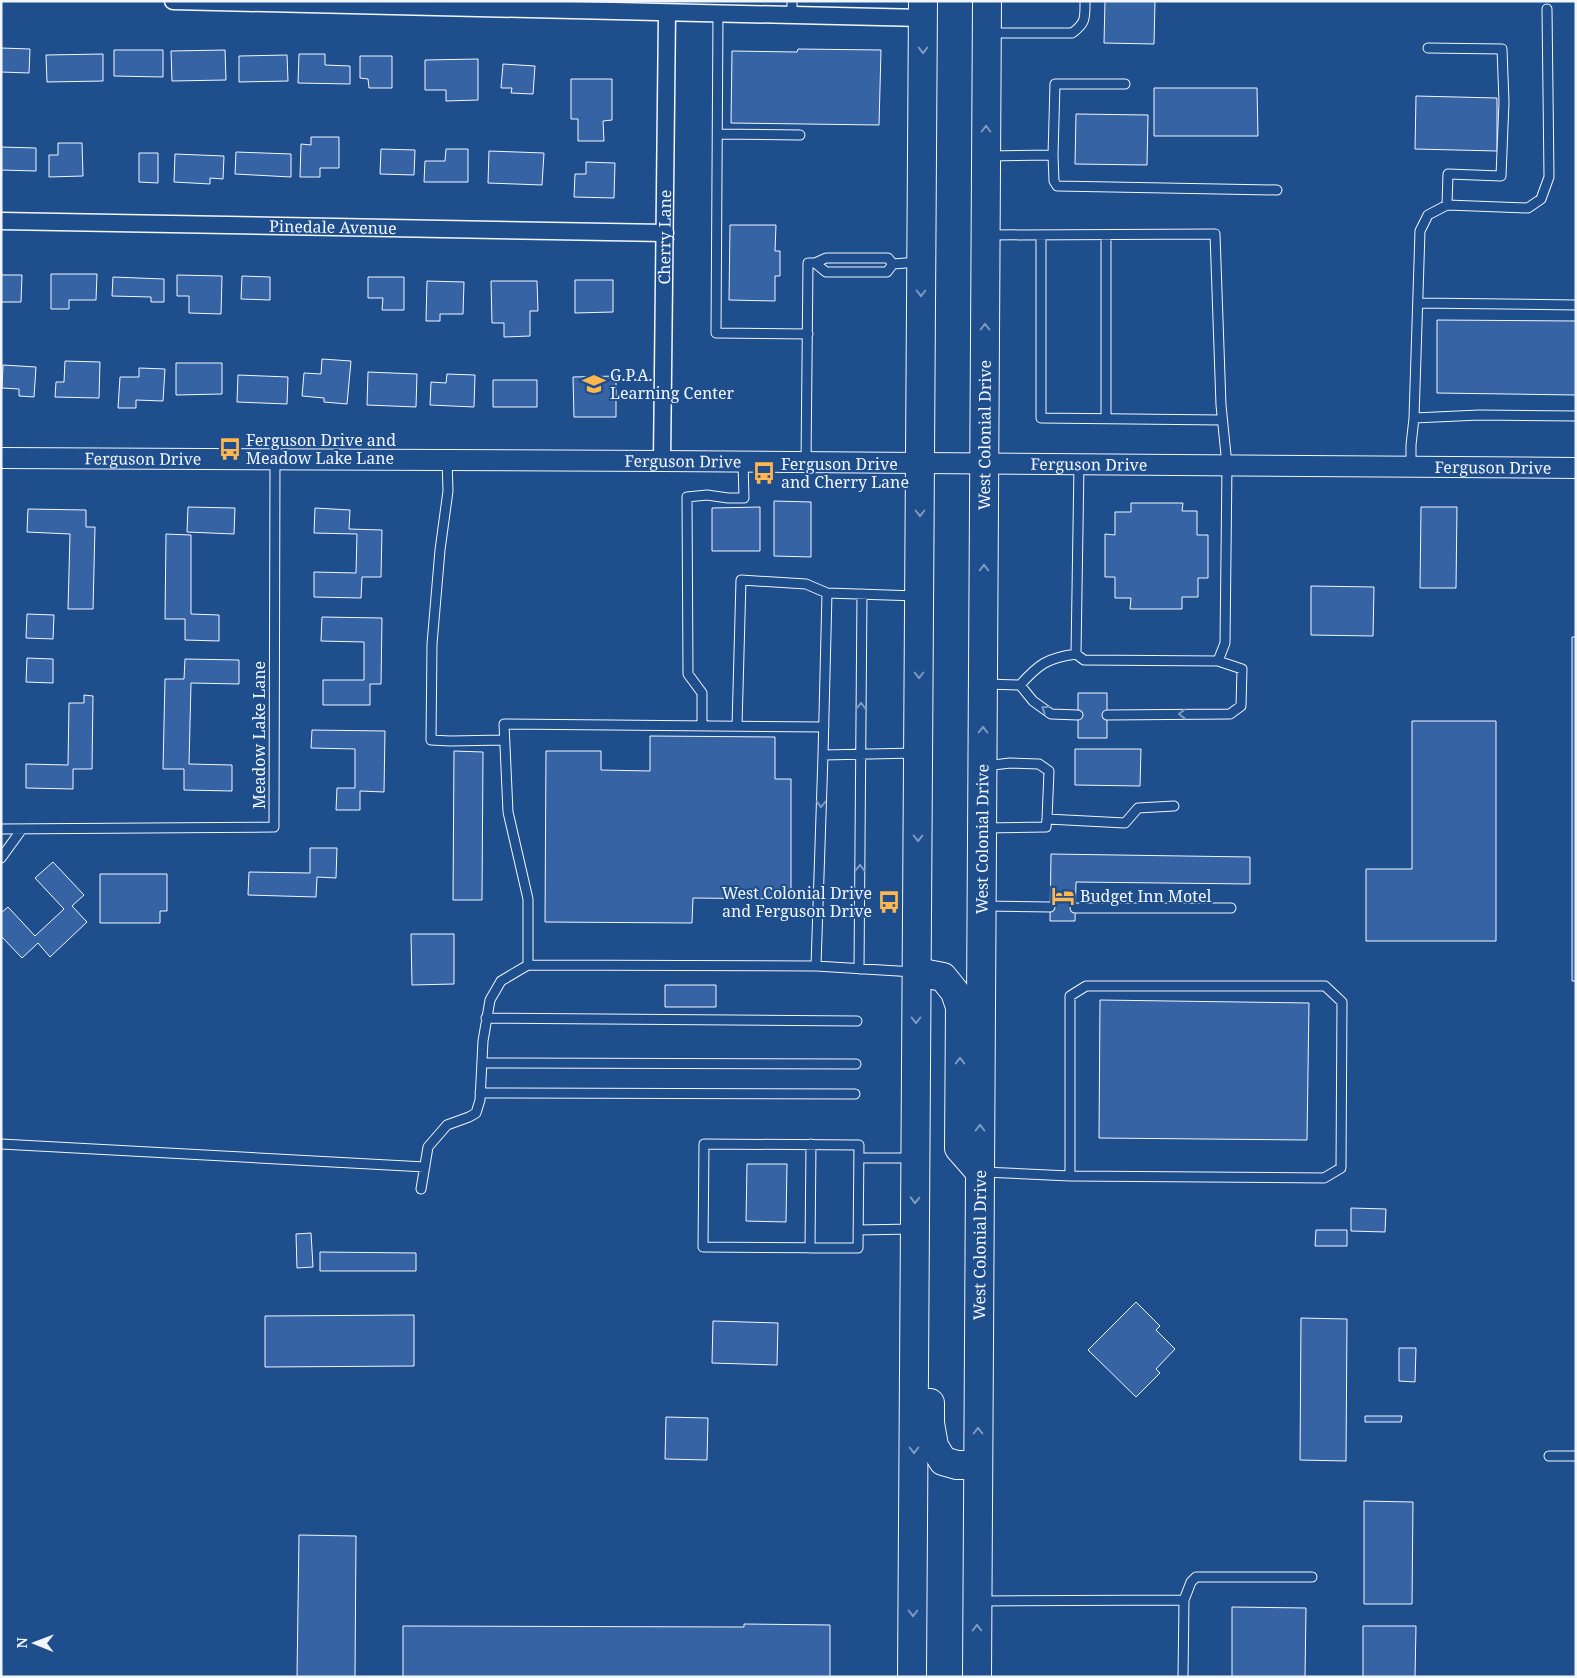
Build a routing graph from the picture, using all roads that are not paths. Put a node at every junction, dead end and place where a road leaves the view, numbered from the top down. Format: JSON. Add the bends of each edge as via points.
{"nodes":[{"id":1,"x":173,"y":1,"type":"edge"},
{"id":2,"x":987,"y":1,"type":"edge"},
{"id":3,"x":1085,"y":1,"type":"edge"},
{"id":4,"x":792,"y":8,"type":"edge"},
{"id":5,"x":1548,"y":9,"type":"dead end"},
{"id":6,"x":923,"y":10,"type":"edge"},
{"id":7,"x":667,"y":13,"type":"junction"},
{"id":8,"x":718,"y":14,"type":"junction"},
{"id":9,"x":987,"y":32,"type":"junction"},
{"id":10,"x":1428,"y":48,"type":"dead end"},
{"id":11,"x":1125,"y":84,"type":"dead end"},
{"id":12,"x":718,"y":134,"type":"junction"},
{"id":13,"x":800,"y":135,"type":"dead end"},
{"id":14,"x":1053,"y":154,"type":"junction"},
{"id":15,"x":986,"y":157,"type":"junction"},
{"id":16,"x":1277,"y":190,"type":"dead end"},
{"id":17,"x":1447,"y":205,"type":"junction"},
{"id":18,"x":1,"y":221,"type":"edge"},
{"id":19,"x":665,"y":233,"type":"junction"},
{"id":20,"x":985,"y":235,"type":"junction"},
{"id":21,"x":1041,"y":235,"type":"junction"},
{"id":22,"x":1106,"y":235,"type":"junction"},
{"id":23,"x":858,"y":259,"type":"junction"},
{"id":24,"x":921,"y":262,"type":"junction"},
{"id":25,"x":816,"y":263,"type":"junction"},
{"id":26,"x":893,"y":264,"type":"junction"},
{"id":27,"x":858,"y":272,"type":"junction"},
{"id":28,"x":1418,"y":303,"type":"junction"},
{"id":29,"x":1576,"y":305,"type":"edge"},
{"id":30,"x":808,"y":334,"type":"junction"},
{"id":31,"x":1576,"y":416,"type":"edge"},
{"id":32,"x":1106,"y":418,"type":"junction"},
{"id":33,"x":1414,"y":418,"type":"junction"},
{"id":34,"x":1222,"y":420,"type":"junction"},
{"id":35,"x":1,"y":458,"type":"edge"},
{"id":36,"x":275,"y":460,"type":"junction"},
{"id":37,"x":447,"y":460,"type":"junction"},
{"id":38,"x":662,"y":461,"type":"junction"},
{"id":39,"x":743,"y":462,"type":"junction"},
{"id":40,"x":806,"y":462,"type":"junction"},
{"id":41,"x":984,"y":463,"type":"junction"},
{"id":42,"x":920,"y":464,"type":"junction"},
{"id":43,"x":1079,"y":464,"type":"junction"},
{"id":44,"x":1227,"y":465,"type":"junction"},
{"id":45,"x":1410,"y":467,"type":"junction"},
{"id":46,"x":1576,"y":468,"type":"edge"},
{"id":47,"x":827,"y":593,"type":"junction"},
{"id":48,"x":862,"y":594,"type":"junction"},
{"id":49,"x":919,"y":596,"type":"junction"},
{"id":50,"x":1076,"y":654,"type":"junction"},
{"id":51,"x":1218,"y":661,"type":"junction"},
{"id":52,"x":983,"y":684,"type":"junction"},
{"id":53,"x":1020,"y":685,"type":"junction"},
{"id":54,"x":1078,"y":715,"type":"dead end"},
{"id":55,"x":1107,"y":715,"type":"dead end"},
{"id":56,"x":702,"y":725,"type":"junction"},
{"id":57,"x":737,"y":726,"type":"junction"},
{"id":58,"x":824,"y":727,"type":"junction"},
{"id":59,"x":504,"y":740,"type":"junction"},
{"id":60,"x":918,"y":753,"type":"junction"},
{"id":61,"x":860,"y":754,"type":"junction"},
{"id":62,"x":823,"y":755,"type":"junction"},
{"id":63,"x":982,"y":766,"type":"junction"},
{"id":64,"x":1174,"y":806,"type":"dead end"},
{"id":65,"x":1048,"y":819,"type":"junction"},
{"id":66,"x":982,"y":828,"type":"junction"},
{"id":67,"x":1,"y":829,"type":"edge"},
{"id":68,"x":22,"y":829,"type":"junction"},
{"id":69,"x":1,"y":858,"type":"edge"},
{"id":70,"x":982,"y":906,"type":"junction"},
{"id":71,"x":1050,"y":908,"type":"dead end"},
{"id":72,"x":1076,"y":908,"type":"dead end"},
{"id":73,"x":1231,"y":908,"type":"dead end"},
{"id":74,"x":528,"y":965,"type":"junction"},
{"id":75,"x":816,"y":966,"type":"junction"},
{"id":76,"x":859,"y":969,"type":"junction"},
{"id":77,"x":917,"y":972,"type":"junction"},
{"id":78,"x":486,"y":1018,"type":"junction"},
{"id":79,"x":857,"y":1021,"type":"dead end"},
{"id":80,"x":482,"y":1063,"type":"junction"},
{"id":81,"x":856,"y":1064,"type":"dead end"},
{"id":82,"x":480,"y":1094,"type":"junction"},
{"id":83,"x":855,"y":1094,"type":"dead end"},
{"id":84,"x":1,"y":1144,"type":"edge"},
{"id":85,"x":811,"y":1144,"type":"junction"},
{"id":86,"x":859,"y":1158,"type":"junction"},
{"id":87,"x":916,"y":1158,"type":"junction"},
{"id":88,"x":425,"y":1167,"type":"junction"},
{"id":89,"x":980,"y":1172,"type":"junction"},
{"id":90,"x":1070,"y":1176,"type":"junction"},
{"id":91,"x":421,"y":1189,"type":"dead end"},
{"id":92,"x":915,"y":1229,"type":"junction"},
{"id":93,"x":858,"y":1230,"type":"junction"},
{"id":94,"x":810,"y":1248,"type":"junction"},
{"id":95,"x":915,"y":1262,"type":"junction"},
{"id":96,"x":1549,"y":1456,"type":"dead end"},
{"id":97,"x":1576,"y":1456,"type":"edge"},
{"id":98,"x":978,"y":1465,"type":"junction"},
{"id":99,"x":1312,"y":1577,"type":"dead end"},
{"id":100,"x":1184,"y":1600,"type":"junction"},
{"id":101,"x":977,"y":1601,"type":"junction"},
{"id":102,"x":912,"y":1677,"type":"edge"},
{"id":103,"x":976,"y":1677,"type":"edge"},
{"id":104,"x":1183,"y":1677,"type":"edge"}],
"edges":[{"from":1,"to":7,"type":"street"},
{"from":2,"to":9,"type":"highway","name":"West Colonial Drive"},
{"from":3,"to":9,"type":"lane","via":[[1085,19],[1072,33]]},
{"from":4,"to":6,"type":"street"},
{"from":4,"to":8,"type":"street"},
{"from":5,"to":17,"type":"lane","via":[[1549,177],[1541,199],[1528,208]]},
{"from":6,"to":24,"type":"highway","one_way":true},
{"from":7,"to":8,"type":"street"},
{"from":7,"to":19,"type":"street","name":"Cherry Lane"},
{"from":8,"to":12,"type":"lane"},
{"from":15,"to":9,"type":"highway","name":"West Colonial Drive","one_way":true},
{"from":10,"to":17,"type":"lane","via":[[1502,49],[1501,176],[1448,174]]},
{"from":11,"to":14,"type":"lane","via":[[1054,84]]},
{"from":12,"to":13,"type":"lane"},
{"from":12,"to":30,"type":"lane","via":[[716,333]]},
{"from":14,"to":15,"type":"lane"},
{"from":14,"to":16,"type":"lane","via":[[1057,186]]},
{"from":15,"to":20,"type":"highway","name":"West Colonial Drive"},
{"from":17,"to":28,"type":"lane","via":[[1428,215],[1420,231]]},
{"from":18,"to":19,"type":"street","name":"Pinedale Avenue"},
{"from":19,"to":38,"type":"street","name":"Cherry Lane"},
{"from":20,"to":21,"type":"lane"},
{"from":41,"to":20,"type":"highway","name":"West Colonial Drive","one_way":true},
{"from":21,"to":22,"type":"lane"},
{"from":21,"to":32,"type":"lane","via":[[1041,418]]},
{"from":22,"to":32,"type":"lane"},
{"from":22,"to":34,"type":"lane","via":[[1215,234]]},
{"from":23,"to":25,"type":"lane","via":[[826,258]]},
{"from":23,"to":26,"type":"lane","via":[[888,258]]},
{"from":23,"to":27,"type":"lane"},
{"from":24,"to":26,"type":"lane"},
{"from":24,"to":42,"type":"highway","one_way":true},
{"from":25,"to":27,"type":"lane","via":[[826,272]]},
{"from":25,"to":30,"type":"lane","via":[[808,263]]},
{"from":26,"to":27,"type":"lane","via":[[887,272]]},
{"from":28,"to":29,"type":"lane"},
{"from":28,"to":33,"type":"lane"},
{"from":30,"to":40,"type":"lane"},
{"from":31,"to":33,"type":"lane"},
{"from":32,"to":34,"type":"lane"},
{"from":33,"to":45,"type":"lane"},
{"from":34,"to":44,"type":"lane"},
{"from":35,"to":36,"type":"street","name":"Ferguson Drive"},
{"from":36,"to":37,"type":"street","name":"Ferguson Drive"},
{"from":36,"to":68,"type":"lane","name":"Meadow Lake Lane","via":[[274,827]]},
{"from":37,"to":38,"type":"street","name":"Ferguson Drive"},
{"from":37,"to":59,"type":"lane","via":[[448,491],[432,644],[431,740]]},
{"from":38,"to":39,"type":"street","name":"Ferguson Drive"},
{"from":39,"to":40,"type":"street","name":"Ferguson Drive"},
{"from":39,"to":56,"type":"lane","via":[[744,498],[687,497],[688,674],[702,693]]},
{"from":40,"to":42,"type":"street","name":"Ferguson Drive"},
{"from":41,"to":42,"type":"street","name":"Ferguson Drive"},
{"from":41,"to":43,"type":"street","name":"Ferguson Drive"},
{"from":52,"to":41,"type":"highway","name":"West Colonial Drive","one_way":true},
{"from":42,"to":49,"type":"highway","one_way":true},
{"from":43,"to":44,"type":"street","name":"Ferguson Drive"},
{"from":43,"to":50,"type":"lane"},
{"from":44,"to":45,"type":"street","name":"Ferguson Drive"},
{"from":44,"to":51,"type":"lane","via":[[1225,643]]},
{"from":45,"to":46,"type":"street","name":"Ferguson Drive"},
{"from":47,"to":48,"type":"lane"},
{"from":47,"to":57,"type":"lane","via":[[806,584],[741,580]]},
{"from":47,"to":58,"type":"lane"},
{"from":48,"to":49,"type":"lane"},
{"from":61,"to":48,"type":"lane","one_way":true},
{"from":49,"to":60,"type":"highway","one_way":true},
{"from":50,"to":51,"type":"lane","via":[[1084,660]]},
{"from":50,"to":53,"type":"lane","via":[[1043,662]]},
{"from":51,"to":55,"type":"lane","one_way":true,"via":[[1242,669],[1242,706],[1230,714]]},
{"from":52,"to":53,"type":"lane"},
{"from":63,"to":52,"type":"highway","name":"West Colonial Drive","one_way":true},
{"from":54,"to":53,"type":"lane","one_way":true,"via":[[1051,714],[1033,701]]},
{"from":56,"to":57,"type":"lane"},
{"from":56,"to":59,"type":"lane","via":[[504,724]]},
{"from":57,"to":58,"type":"lane"},
{"from":58,"to":62,"type":"lane"},
{"from":59,"to":74,"type":"lane","via":[[508,812],[528,899]]},
{"from":60,"to":61,"type":"lane"},
{"from":60,"to":77,"type":"highway","one_way":true},
{"from":61,"to":62,"type":"lane"},
{"from":76,"to":61,"type":"lane","one_way":true},
{"from":62,"to":75,"type":"lane","one_way":true},
{"from":63,"to":65,"type":"lane","via":[[1039,764],[1049,771]]},
{"from":63,"to":66,"type":"highway","name":"West Colonial Drive"},
{"from":64,"to":65,"type":"lane","via":[[1138,808],[1124,823]]},
{"from":65,"to":66,"type":"lane","via":[[1046,827]]},
{"from":66,"to":70,"type":"highway","name":"West Colonial Drive"},
{"from":67,"to":68,"type":"lane","name":"Meadow Lake Lane"},
{"from":68,"to":69,"type":"lane"},
{"from":70,"to":71,"type":"lane"},
{"from":89,"to":70,"type":"highway","name":"West Colonial Drive","one_way":true},
{"from":72,"to":73,"type":"lane"},
{"from":74,"to":75,"type":"lane"},
{"from":74,"to":78,"type":"lane","via":[[502,981],[490,1000]]},
{"from":75,"to":76,"type":"lane"},
{"from":76,"to":77,"type":"lane"},
{"from":77,"to":87,"type":"highway","one_way":true},
{"from":89,"to":77,"type":"highway","one_way":true,"via":[[959,1148],[960,1006],[943,977]]},
{"from":78,"to":79,"type":"lane"},
{"from":78,"to":80,"type":"lane"},
{"from":80,"to":81,"type":"lane"},
{"from":80,"to":82,"type":"lane"},
{"from":82,"to":83,"type":"lane"},
{"from":82,"to":88,"type":"lane","via":[[476,1113],[447,1125],[428,1147]]},
{"from":84,"to":88,"type":"lane"},
{"from":85,"to":86,"type":"lane","via":[[859,1145]]},
{"from":85,"to":94,"type":"lane"},
{"from":85,"to":94,"type":"lane","via":[[704,1144],[704,1247]]},
{"from":86,"to":87,"type":"lane"},
{"from":86,"to":93,"type":"lane"},
{"from":87,"to":92,"type":"highway","one_way":true},
{"from":88,"to":91,"type":"lane"},
{"from":89,"to":90,"type":"lane"},
{"from":98,"to":89,"type":"highway","name":"West Colonial Drive","one_way":true},
{"from":90,"to":90,"type":"lane","via":[[1324,1178],[1341,1168],[1342,1002],[1325,986],[1086,986],[1070,996]]},
{"from":92,"to":93,"type":"lane"},
{"from":92,"to":95,"type":"highway"},
{"from":93,"to":94,"type":"lane","via":[[858,1248]]},
{"from":95,"to":98,"type":"highway","via":[[928,1286],[930,1423],[934,1446],[943,1461]]},
{"from":95,"to":102,"type":"highway","one_way":true},
{"from":96,"to":97,"type":"lane"},
{"from":98,"to":101,"type":"highway","name":"West Colonial Drive"},
{"from":99,"to":100,"type":"lane","via":[[1196,1578]]},
{"from":100,"to":101,"type":"lane"},
{"from":100,"to":104,"type":"lane"},
{"from":103,"to":101,"type":"highway","name":"West Colonial Drive","one_way":true}]}
